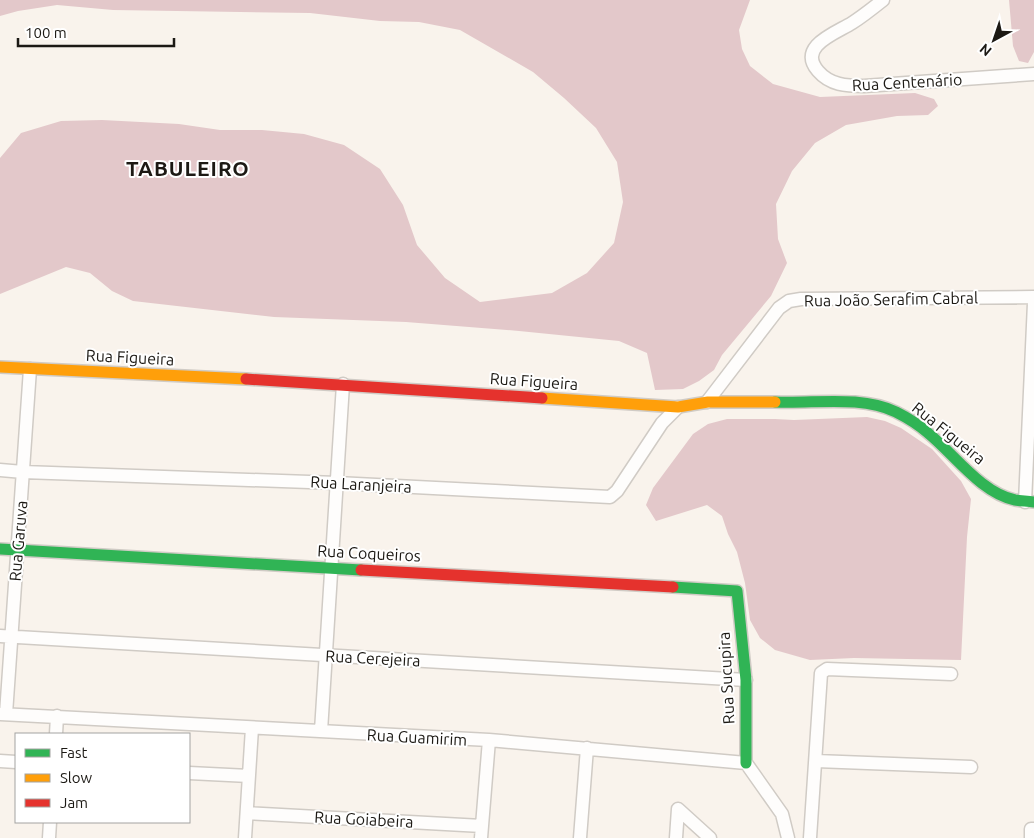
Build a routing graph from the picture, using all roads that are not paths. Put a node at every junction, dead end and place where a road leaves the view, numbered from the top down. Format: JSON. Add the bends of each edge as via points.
{"nodes":[{"id":1,"x":883,"y":0,"type":"edge"},
{"id":2,"x":1034,"y":74,"type":"edge"},
{"id":3,"x":1034,"y":297,"type":"edge"},
{"id":4,"x":1034,"y":303,"type":"edge"},
{"id":5,"x":0,"y":367,"type":"edge"},
{"id":6,"x":30,"y":368,"type":"junction"},
{"id":7,"x":343,"y":384,"type":"junction"},
{"id":8,"x":707,"y":402,"type":"junction"},
{"id":9,"x":678,"y":408,"type":"junction"},
{"id":10,"x":0,"y":470,"type":"edge"},
{"id":11,"x":23,"y":472,"type":"junction"},
{"id":12,"x":337,"y":483,"type":"junction"},
{"id":13,"x":1030,"y":502,"type":"edge"},
{"id":14,"x":0,"y":549,"type":"edge"},
{"id":15,"x":16,"y":550,"type":"junction"},
{"id":16,"x":332,"y":568,"type":"junction"},
{"id":17,"x":737,"y":591,"type":"joint"},
{"id":18,"x":5,"y":636,"type":"edge"},
{"id":19,"x":326,"y":655,"type":"junction"},
{"id":20,"x":952,"y":674,"type":"dead end"},
{"id":21,"x":746,"y":680,"type":"junction"},
{"id":22,"x":3,"y":714,"type":"edge"},
{"id":23,"x":57,"y":716,"type":"junction"},
{"id":24,"x":252,"y":728,"type":"junction"},
{"id":25,"x":321,"y":732,"type":"junction"},
{"id":26,"x":56,"y":733,"type":"edge"},
{"id":27,"x":489,"y":740,"type":"junction"},
{"id":28,"x":587,"y":748,"type":"junction"},
{"id":29,"x":0,"y":761,"type":"edge"},
{"id":30,"x":816,"y":761,"type":"junction"},
{"id":31,"x":15,"y":762,"type":"edge"},
{"id":32,"x":746,"y":763,"type":"junction"},
{"id":33,"x":971,"y":767,"type":"dead end"},
{"id":34,"x":190,"y":773,"type":"edge"},
{"id":35,"x":249,"y":776,"type":"junction"},
{"id":36,"x":247,"y":813,"type":"junction"},
{"id":37,"x":50,"y":823,"type":"edge"},
{"id":38,"x":482,"y":832,"type":"edge"},
{"id":39,"x":49,"y":838,"type":"edge"},
{"id":40,"x":245,"y":838,"type":"edge"},
{"id":41,"x":580,"y":838,"type":"edge"},
{"id":42,"x":676,"y":838,"type":"edge"},
{"id":43,"x":710,"y":838,"type":"edge"},
{"id":44,"x":788,"y":838,"type":"edge"},
{"id":45,"x":810,"y":838,"type":"edge"}],
"edges":[{"from":1,"to":2,"type":"street","name":"Rua Centenário","via":[[817,44],[812,58],[823,77],[838,84],[864,86]]},
{"from":3,"to":8,"type":"street","name":"Rua João Serafim Cabral","via":[[789,301],[779,308]]},
{"from":4,"to":13,"type":"street"},
{"from":5,"to":6,"type":"street","name":"Rua Figueira"},
{"from":6,"to":7,"type":"street","name":"Rua Figueira"},
{"from":6,"to":11,"type":"street","name":"Rua Garuva"},
{"from":7,"to":9,"type":"street","name":"Rua Figueira"},
{"from":7,"to":12,"type":"street"},
{"from":8,"to":9,"type":"street","name":"Rua Figueira"},
{"from":8,"to":13,"type":"street","name":"Rua Figueira","via":[[858,403],[895,411],[922,427],[994,492],[1009,499]]},
{"from":9,"to":12,"type":"street","name":"Rua Laranjeira","via":[[662,423],[610,497]]},
{"from":10,"to":11,"type":"street","name":"Rua Laranjeira"},
{"from":11,"to":12,"type":"street","name":"Rua Laranjeira"},
{"from":11,"to":15,"type":"street","name":"Rua Garuva"},
{"from":12,"to":16,"type":"street"},
{"from":14,"to":15,"type":"street","name":"Rua Coqueiros"},
{"from":15,"to":16,"type":"street","name":"Rua Coqueiros"},
{"from":15,"to":18,"type":"street","name":"Rua Garuva"},
{"from":16,"to":17,"type":"street","name":"Rua Coqueiros"},
{"from":16,"to":19,"type":"street"},
{"from":17,"to":21,"type":"street","name":"Rua Sucupira"},
{"from":18,"to":19,"type":"street","name":"Rua Cerejeira"},
{"from":18,"to":22,"type":"street","name":"Rua Garuva"},
{"from":19,"to":21,"type":"street","name":"Rua Cerejeira"},
{"from":19,"to":25,"type":"street"},
{"from":20,"to":30,"type":"street","via":[[824,670],[821,673]]},
{"from":21,"to":32,"type":"street","name":"Rua Sucupira"},
{"from":22,"to":23,"type":"street","name":"Rua Guamirim"},
{"from":23,"to":24,"type":"street","name":"Rua Guamirim"},
{"from":23,"to":26,"type":"street"},
{"from":24,"to":25,"type":"street","name":"Rua Guamirim"},
{"from":24,"to":35,"type":"street"},
{"from":25,"to":27,"type":"street","name":"Rua Guamirim"},
{"from":27,"to":28,"type":"street","name":"Rua Guamirim"},
{"from":27,"to":38,"type":"street"},
{"from":28,"to":32,"type":"street","name":"Rua Guamirim"},
{"from":28,"to":41,"type":"street"},
{"from":29,"to":31,"type":"street"},
{"from":30,"to":33,"type":"street"},
{"from":30,"to":45,"type":"street"},
{"from":32,"to":44,"type":"street","via":[[782,814]]},
{"from":34,"to":35,"type":"street"},
{"from":35,"to":36,"type":"street"},
{"from":36,"to":38,"type":"street","name":"Rua Goiabeira"},
{"from":36,"to":40,"type":"street"},
{"from":37,"to":39,"type":"street"},
{"from":42,"to":43,"type":"street","via":[[678,809]]}]}
